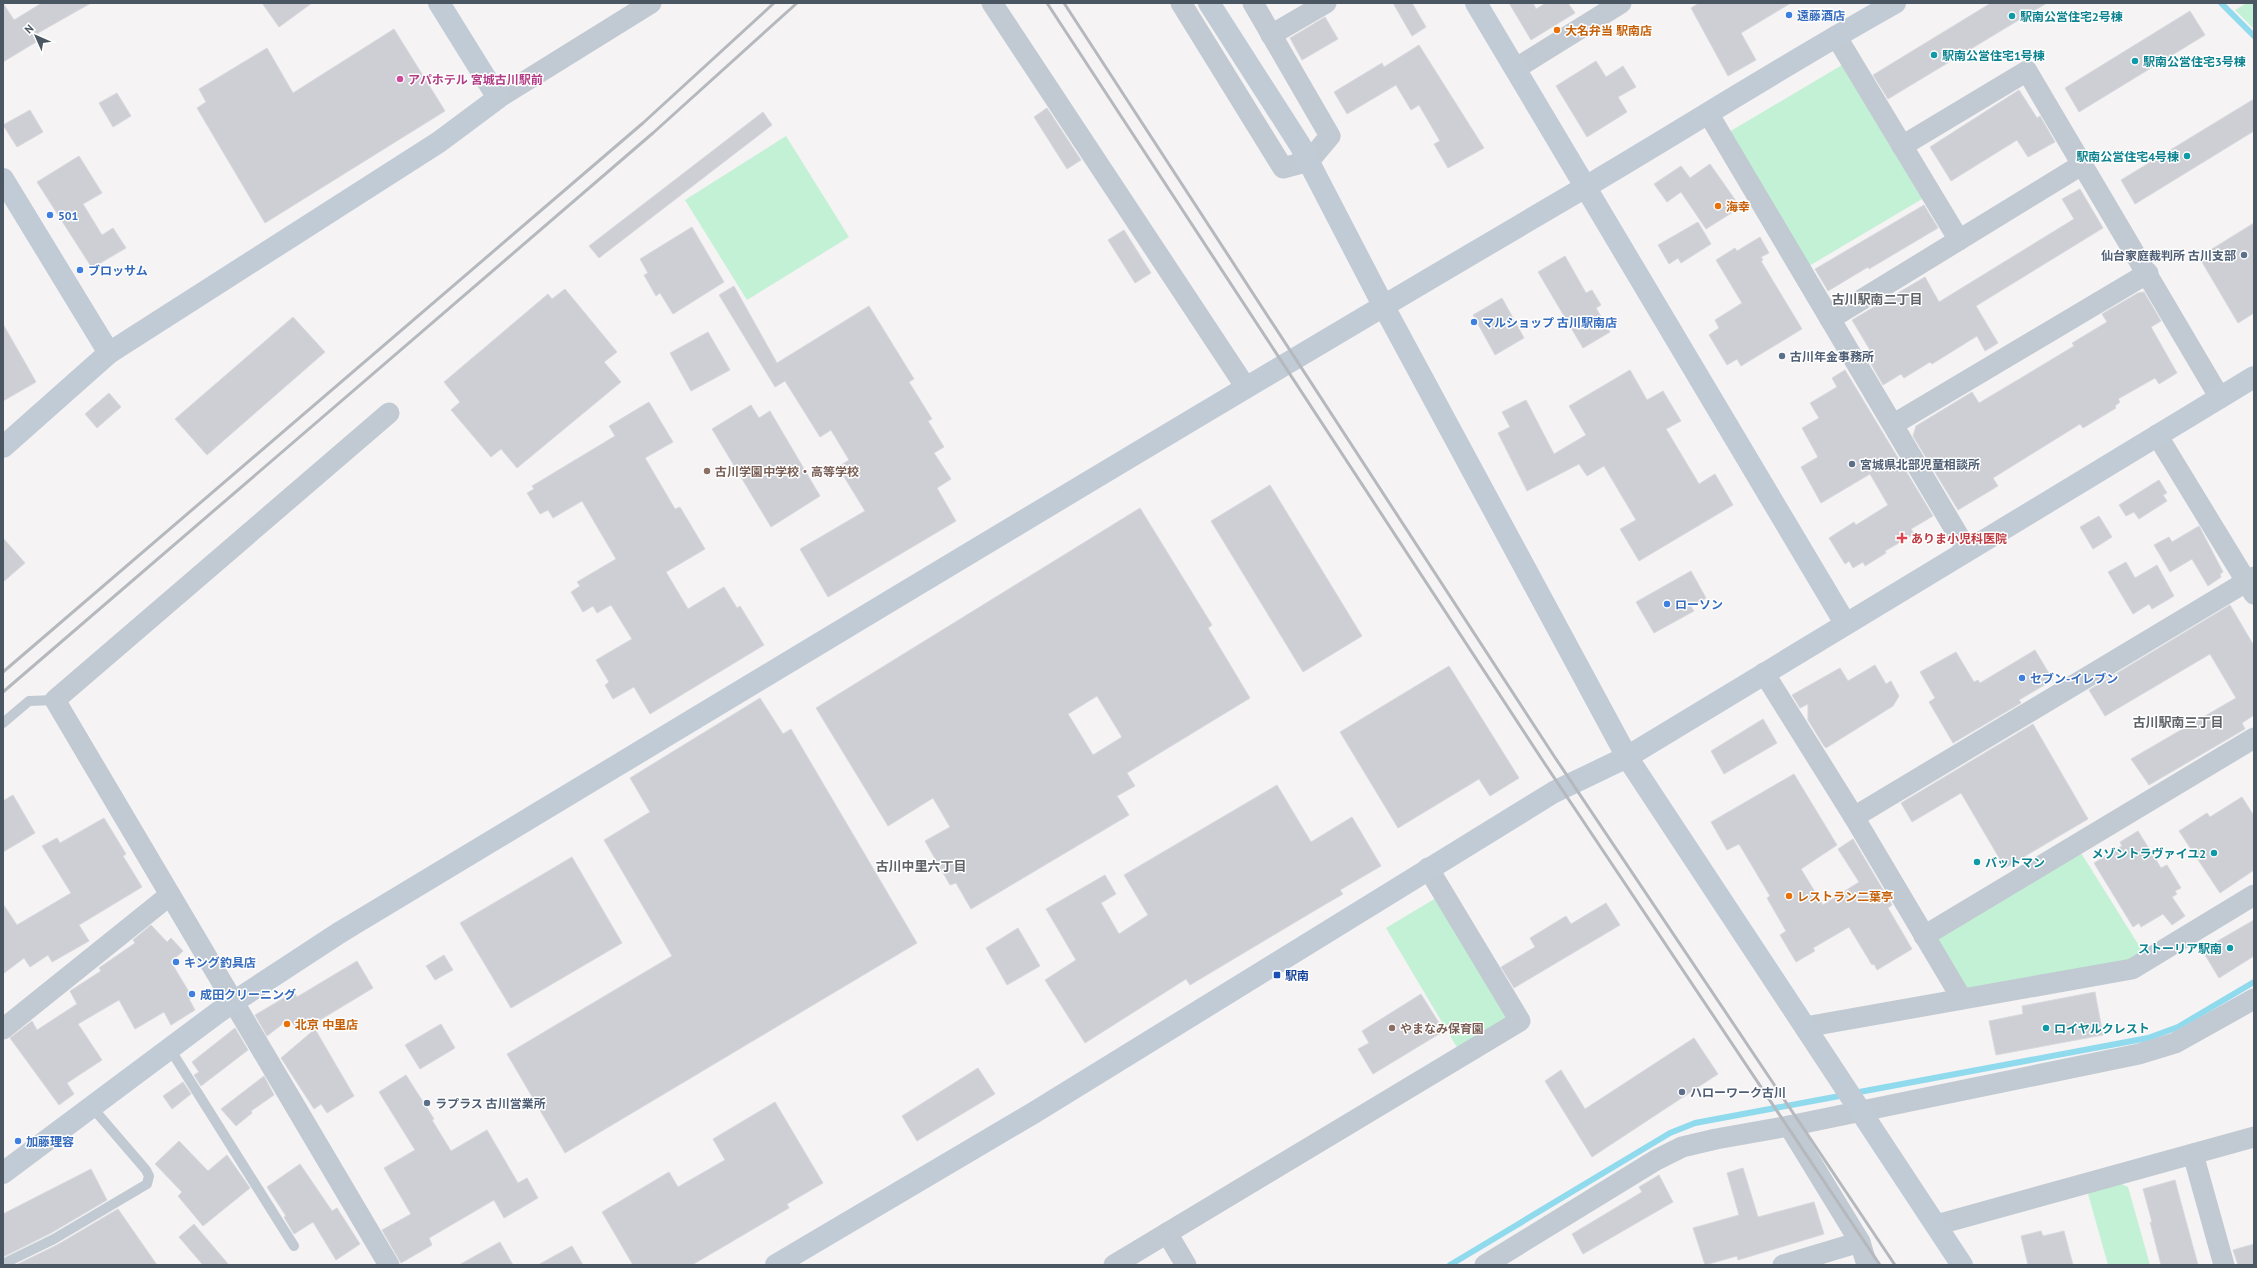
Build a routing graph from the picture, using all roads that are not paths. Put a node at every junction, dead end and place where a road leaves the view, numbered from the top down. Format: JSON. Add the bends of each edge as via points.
{"nodes":[{"id":1,"x":439,"y":3,"type":"edge"},
{"id":2,"x":651,"y":3,"type":"edge"},
{"id":3,"x":992,"y":3,"type":"edge"},
{"id":4,"x":1181,"y":3,"type":"edge"},
{"id":5,"x":1209,"y":3,"type":"edge"},
{"id":6,"x":1252,"y":3,"type":"edge"},
{"id":7,"x":1326,"y":3,"type":"edge"},
{"id":8,"x":1476,"y":3,"type":"edge"},
{"id":9,"x":1621,"y":3,"type":"edge"},
{"id":10,"x":1896,"y":3,"type":"edge"},
{"id":11,"x":1271,"y":34,"type":"junction"},
{"id":12,"x":1836,"y":36,"type":"junction"},
{"id":13,"x":1515,"y":69,"type":"junction"},
{"id":14,"x":498,"y":98,"type":"junction"},
{"id":15,"x":1708,"y":113,"type":"junction"},
{"id":16,"x":1902,"y":146,"type":"junction"},
{"id":17,"x":1304,"y":153,"type":"junction"},
{"id":18,"x":2082,"y":164,"type":"junction"},
{"id":19,"x":3,"y":179,"type":"edge"},
{"id":20,"x":1585,"y":187,"type":"junction"},
{"id":21,"x":1959,"y":240,"type":"junction"},
{"id":22,"x":2148,"y":273,"type":"junction"},
{"id":23,"x":1383,"y":305,"type":"junction"},
{"id":24,"x":1830,"y":319,"type":"junction"},
{"id":25,"x":109,"y":353,"type":"junction"},
{"id":26,"x":2254,"y":377,"type":"edge"},
{"id":27,"x":1246,"y":386,"type":"junction"},
{"id":28,"x":2220,"y":398,"type":"junction"},
{"id":29,"x":389,"y":413,"type":"dead end"},
{"id":30,"x":1894,"y":424,"type":"junction"},
{"id":31,"x":2157,"y":435,"type":"junction"},
{"id":32,"x":3,"y":447,"type":"edge"},
{"id":33,"x":1967,"y":550,"type":"junction"},
{"id":34,"x":2251,"y":584,"type":"edge"},
{"id":35,"x":1845,"y":624,"type":"junction"},
{"id":36,"x":1764,"y":673,"type":"junction"},
{"id":37,"x":55,"y":700,"type":"junction"},
{"id":38,"x":3,"y":723,"type":"edge"},
{"id":39,"x":2254,"y":738,"type":"edge"},
{"id":40,"x":1628,"y":757,"type":"junction"},
{"id":41,"x":1854,"y":817,"type":"junction"},
{"id":42,"x":1428,"y":868,"type":"junction"},
{"id":43,"x":170,"y":895,"type":"junction"},
{"id":44,"x":2254,"y":895,"type":"edge"},
{"id":45,"x":1924,"y":936,"type":"junction"},
{"id":46,"x":1962,"y":999,"type":"junction"},
{"id":47,"x":2254,"y":999,"type":"edge"},
{"id":48,"x":233,"y":1002,"type":"junction"},
{"id":49,"x":1805,"y":1027,"type":"junction"},
{"id":50,"x":3,"y":1029,"type":"edge"},
{"id":51,"x":170,"y":1049,"type":"junction"},
{"id":52,"x":91,"y":1106,"type":"junction"},
{"id":53,"x":1858,"y":1107,"type":"junction"},
{"id":54,"x":1789,"y":1126,"type":"junction"},
{"id":55,"x":2254,"y":1137,"type":"edge"},
{"id":56,"x":2193,"y":1154,"type":"junction"},
{"id":57,"x":3,"y":1173,"type":"edge"},
{"id":58,"x":1936,"y":1225,"type":"junction"},
{"id":59,"x":1167,"y":1233,"type":"junction"},
{"id":60,"x":1860,"y":1242,"type":"junction"},
{"id":61,"x":294,"y":1246,"type":"dead end"},
{"id":62,"x":3,"y":1264,"type":"edge"},
{"id":63,"x":389,"y":1265,"type":"edge"},
{"id":64,"x":776,"y":1265,"type":"edge"},
{"id":65,"x":1114,"y":1265,"type":"edge"},
{"id":66,"x":1186,"y":1265,"type":"edge"},
{"id":67,"x":1485,"y":1265,"type":"edge"},
{"id":68,"x":1783,"y":1265,"type":"edge"},
{"id":69,"x":1867,"y":1265,"type":"edge"},
{"id":70,"x":1962,"y":1265,"type":"edge"},
{"id":71,"x":2224,"y":1265,"type":"edge"}],
"edges":[{"from":1,"to":14,"type":"street"},
{"from":2,"to":14,"type":"street"},
{"from":3,"to":27,"type":"street"},
{"from":4,"to":17,"type":"street","via":[[1283,168]]},
{"from":5,"to":17,"type":"street"},
{"from":6,"to":11,"type":"street"},
{"from":7,"to":11,"type":"street"},
{"from":8,"to":13,"type":"street"},
{"from":9,"to":13,"type":"street"},
{"from":10,"to":12,"type":"street"},
{"from":11,"to":17,"type":"street","via":[[1330,136]]},
{"from":12,"to":15,"type":"street"},
{"from":12,"to":16,"type":"street"},
{"from":13,"to":20,"type":"street"},
{"from":14,"to":25,"type":"street","via":[[439,142]]},
{"from":15,"to":20,"type":"street"},
{"from":15,"to":24,"type":"street"},
{"from":16,"to":18,"type":"street","via":[[2027,71]]},
{"from":16,"to":21,"type":"street"},
{"from":17,"to":23,"type":"street"},
{"from":18,"to":21,"type":"street"},
{"from":18,"to":22,"type":"street"},
{"from":19,"to":25,"type":"street"},
{"from":20,"to":23,"type":"street"},
{"from":20,"to":35,"type":"street"},
{"from":21,"to":24,"type":"street"},
{"from":22,"to":28,"type":"street"},
{"from":22,"to":30,"type":"street"},
{"from":23,"to":27,"type":"street"},
{"from":23,"to":40,"type":"street"},
{"from":24,"to":30,"type":"street"},
{"from":25,"to":32,"type":"street"},
{"from":26,"to":28,"type":"street"},
{"from":27,"to":48,"type":"street","via":[[339,933]]},
{"from":28,"to":31,"type":"street"},
{"from":29,"to":37,"type":"street"},
{"from":30,"to":33,"type":"street"},
{"from":31,"to":33,"type":"street"},
{"from":31,"to":34,"type":"street"},
{"from":33,"to":35,"type":"street"},
{"from":34,"to":41,"type":"street"},
{"from":35,"to":36,"type":"street"},
{"from":36,"to":40,"type":"street"},
{"from":36,"to":41,"type":"street"},
{"from":37,"to":38,"type":"lane","via":[[29,701]]},
{"from":37,"to":43,"type":"street"},
{"from":39,"to":45,"type":"street"},
{"from":40,"to":42,"type":"street","via":[[1554,792]]},
{"from":40,"to":49,"type":"street"},
{"from":41,"to":45,"type":"street"},
{"from":42,"to":59,"type":"street","via":[[1520,1021]]},
{"from":42,"to":64,"type":"street","via":[[1035,1112]]},
{"from":43,"to":48,"type":"street"},
{"from":43,"to":50,"type":"street"},
{"from":44,"to":46,"type":"street","via":[[2132,969]]},
{"from":45,"to":46,"type":"street"},
{"from":46,"to":49,"type":"street"},
{"from":47,"to":53,"type":"street","via":[[2175,1043],[2139,1054]]},
{"from":48,"to":51,"type":"street"},
{"from":48,"to":63,"type":"street"},
{"from":49,"to":53,"type":"street"},
{"from":51,"to":52,"type":"street"},
{"from":51,"to":61,"type":"lane"},
{"from":52,"to":57,"type":"street"},
{"from":52,"to":62,"type":"lane","via":[[146,1170],[150,1176],[147,1184],[54,1239]]},
{"from":53,"to":54,"type":"street"},
{"from":53,"to":58,"type":"street"},
{"from":54,"to":60,"type":"street"},
{"from":54,"to":67,"type":"street","via":[[1682,1147],[1656,1160]]},
{"from":55,"to":56,"type":"street"},
{"from":56,"to":58,"type":"street"},
{"from":56,"to":71,"type":"street"},
{"from":58,"to":70,"type":"street"},
{"from":59,"to":65,"type":"street"},
{"from":59,"to":66,"type":"street"},
{"from":60,"to":68,"type":"street"},
{"from":60,"to":69,"type":"street"}]}
